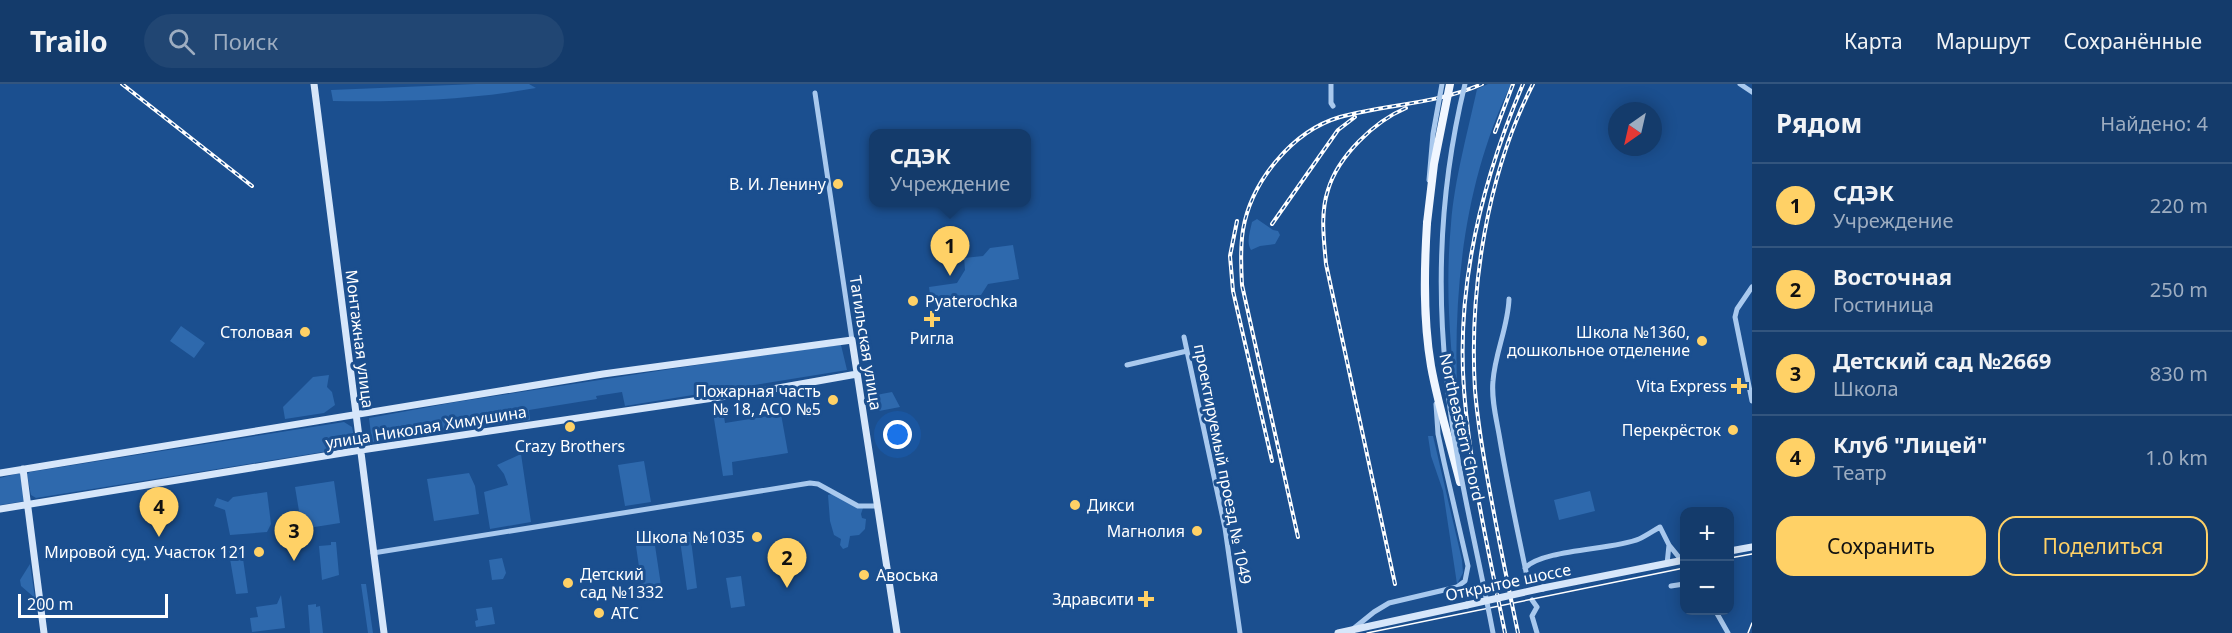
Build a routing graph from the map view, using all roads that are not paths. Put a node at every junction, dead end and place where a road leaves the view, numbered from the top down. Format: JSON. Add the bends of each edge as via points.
{"nodes":[{"id":1,"x":314,"y":84,"type":"edge"},
{"id":2,"x":1331,"y":84,"type":"edge"},
{"id":3,"x":1442,"y":84,"type":"edge"},
{"id":4,"x":1450,"y":84,"type":"edge"},
{"id":5,"x":1740,"y":84,"type":"edge"},
{"id":6,"x":1465,"y":85,"type":"edge"},
{"id":7,"x":1752,"y":92,"type":"edge"},
{"id":8,"x":815,"y":93,"type":"dead end"},
{"id":9,"x":1333,"y":106,"type":"dead end"},
{"id":10,"x":1430,"y":196,"type":"junction"},
{"id":11,"x":1752,"y":287,"type":"edge"},
{"id":12,"x":1509,"y":299,"type":"dead end"},
{"id":13,"x":1184,"y":337,"type":"dead end"},
{"id":14,"x":852,"y":340,"type":"junction"},
{"id":15,"x":1187,"y":351,"type":"junction"},
{"id":16,"x":1128,"y":365,"type":"dead end"},
{"id":17,"x":857,"y":374,"type":"junction"},
{"id":18,"x":1436,"y":389,"type":"junction"},
{"id":19,"x":1752,"y":401,"type":"edge"},
{"id":20,"x":356,"y":414,"type":"junction"},
{"id":21,"x":361,"y":450,"type":"junction"},
{"id":22,"x":23,"y":469,"type":"junction"},
{"id":23,"x":0,"y":473,"type":"edge"},
{"id":24,"x":28,"y":504,"type":"junction"},
{"id":25,"x":877,"y":506,"type":"junction"},
{"id":26,"x":0,"y":509,"type":"edge"},
{"id":27,"x":1669,"y":544,"type":"junction"},
{"id":28,"x":1752,"y":547,"type":"edge"},
{"id":29,"x":1734,"y":550,"type":"edge"},
{"id":30,"x":373,"y":553,"type":"junction"},
{"id":31,"x":1680,"y":557,"type":"edge"},
{"id":32,"x":1680,"y":561,"type":"edge"},
{"id":33,"x":1667,"y":564,"type":"junction"},
{"id":34,"x":1525,"y":568,"type":"junction"},
{"id":35,"x":1528,"y":581,"type":"dead end"},
{"id":36,"x":1680,"y":585,"type":"edge"},
{"id":37,"x":1671,"y":586,"type":"dead end"},
{"id":38,"x":1532,"y":600,"type":"dead end"},
{"id":39,"x":1718,"y":615,"type":"edge"},
{"id":40,"x":895,"y":619,"type":"junction"},
{"id":41,"x":1352,"y":630,"type":"junction"},
{"id":42,"x":44,"y":633,"type":"edge"},
{"id":43,"x":384,"y":633,"type":"edge"},
{"id":44,"x":897,"y":633,"type":"edge"},
{"id":45,"x":902,"y":633,"type":"edge"},
{"id":46,"x":1240,"y":633,"type":"edge"},
{"id":47,"x":1338,"y":633,"type":"edge"},
{"id":48,"x":1492,"y":633,"type":"edge"},
{"id":49,"x":1537,"y":633,"type":"edge"},
{"id":50,"x":1728,"y":633,"type":"edge"}],
"edges":[{"from":1,"to":20,"type":"main road","name":"Монтажная улица"},
{"from":2,"to":9,"type":"street"},
{"from":3,"to":10,"type":"street","bridge":true,"via":[[1432,134]]},
{"from":4,"to":10,"type":"main road","name":"Northeastern Chord","bridge":true},
{"from":5,"to":7,"type":"street"},
{"from":6,"to":48,"type":"street","name":"Northeastern Chord","bridge":true,"via":[[1445,203],[1443,338],[1451,416]]},
{"from":8,"to":14,"type":"street","name":"Тагильская улица"},
{"from":10,"to":18,"type":"main road","name":"Northeastern Chord","bridge":true,"via":[[1425,301]]},
{"from":11,"to":19,"type":"street","via":[[1735,317]]},
{"from":12,"to":34,"type":"street","via":[[1492,382]]},
{"from":13,"to":15,"type":"street","name":"проектируемый проезд № 1049"},
{"from":14,"to":17,"type":"main road","name":"Тагильская улица"},
{"from":14,"to":20,"type":"main road","name":"улица Николая Химушина"},
{"from":15,"to":16,"type":"street"},
{"from":15,"to":46,"type":"street","name":"проектируемый проезд № 1049","via":[[1225,528]]},
{"from":17,"to":21,"type":"main road","name":"улица Николая Химушина"},
{"from":17,"to":25,"type":"main road","name":"Тагильская улица"},
{"from":18,"to":41,"type":"street","via":[[1438,434],[1467,576],[1457,587],[1382,606]]},
{"from":18,"to":48,"type":"main road","name":"Northeastern Chord","via":[[1468,512]]},
{"from":20,"to":21,"type":"main road","name":"Монтажная улица"},
{"from":20,"to":22,"type":"main road","name":"улица Николая Химушина"},
{"from":21,"to":24,"type":"main road","name":"улица Николая Химушина"},
{"from":21,"to":30,"type":"main road","name":"Монтажная улица"},
{"from":22,"to":23,"type":"main road","name":"улица Николая Химушина"},
{"from":22,"to":24,"type":"main road"},
{"from":24,"to":26,"type":"main road","name":"улица Николая Химушина"},
{"from":24,"to":42,"type":"main road"},
{"from":25,"to":30,"type":"street","via":[[858,506],[810,483]]},
{"from":25,"to":40,"type":"main road","name":"Тагильская улица"},
{"from":27,"to":31,"type":"street"},
{"from":27,"to":33,"type":"street"},
{"from":27,"to":34,"type":"street","via":[[1660,527],[1638,539],[1557,555]]},
{"from":28,"to":29,"type":"main road"},
{"from":30,"to":43,"type":"main road","name":"Монтажная улица"},
{"from":32,"to":33,"type":"main road","name":"Открытое шоссе"},
{"from":33,"to":41,"type":"main road","name":"Открытое шоссе","bridge":true},
{"from":34,"to":35,"type":"street"},
{"from":36,"to":37,"type":"street"},
{"from":38,"to":49,"type":"street","via":[[1539,608],[1532,616]]},
{"from":39,"to":50,"type":"street"},
{"from":40,"to":44,"type":"main road","name":"Тагильская улица"},
{"from":40,"to":45,"type":"main road"},
{"from":41,"to":47,"type":"main road","name":"Открытое шоссе"}]}
